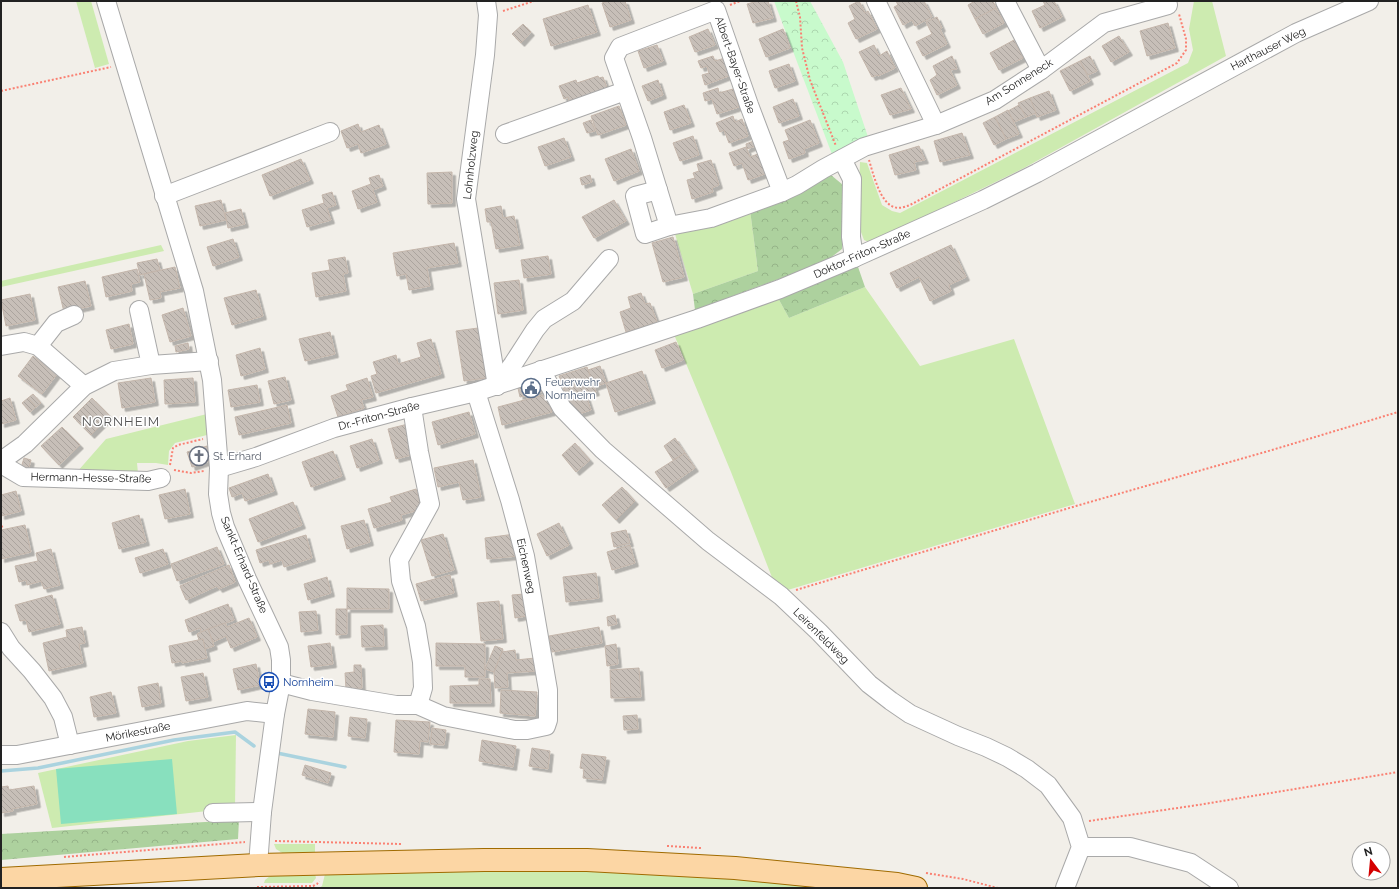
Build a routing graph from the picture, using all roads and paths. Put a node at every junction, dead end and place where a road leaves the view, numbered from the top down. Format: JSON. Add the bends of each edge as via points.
{"nodes":[{"id":1,"x":106,"y":1,"type":"edge"},
{"id":2,"x":534,"y":1,"type":"edge"},
{"id":3,"x":796,"y":1,"type":"edge"},
{"id":4,"x":876,"y":1,"type":"edge"},
{"id":5,"x":1005,"y":1,"type":"edge"},
{"id":6,"x":1369,"y":1,"type":"edge"},
{"id":7,"x":487,"y":8,"type":"edge"},
{"id":8,"x":1135,"y":8,"type":"edge"},
{"id":9,"x":1173,"y":8,"type":"joint"},
{"id":10,"x":511,"y":9,"type":"dead end"},
{"id":11,"x":112,"y":67,"type":"dead end"},
{"id":12,"x":1041,"y":70,"type":"junction"},
{"id":13,"x":1,"y":91,"type":"edge"},
{"id":14,"x":625,"y":91,"type":"junction"},
{"id":15,"x":1168,"y":101,"type":"joint"},
{"id":16,"x":936,"y":124,"type":"junction"},
{"id":17,"x":330,"y":132,"type":"dead end"},
{"id":18,"x":505,"y":134,"type":"dead end"},
{"id":19,"x":864,"y":147,"type":"junction"},
{"id":20,"x":842,"y":160,"type":"junction"},
{"id":21,"x":658,"y":190,"type":"junction"},
{"id":22,"x":782,"y":192,"type":"junction"},
{"id":23,"x":164,"y":196,"type":"junction"},
{"id":24,"x":669,"y":226,"type":"junction"},
{"id":25,"x":854,"y":258,"type":"junction"},
{"id":26,"x":609,"y":259,"type":"dead end"},
{"id":27,"x":139,"y":310,"type":"dead end"},
{"id":28,"x":74,"y":315,"type":"dead end"},
{"id":29,"x":1,"y":346,"type":"edge"},
{"id":30,"x":38,"y":346,"type":"junction"},
{"id":31,"x":209,"y":361,"type":"junction"},
{"id":32,"x":151,"y":365,"type":"junction"},
{"id":33,"x":540,"y":370,"type":"junction"},
{"id":34,"x":84,"y":386,"type":"junction"},
{"id":35,"x":497,"y":386,"type":"junction"},
{"id":36,"x":476,"y":392,"type":"junction"},
{"id":37,"x":412,"y":407,"type":"junction"},
{"id":38,"x":1398,"y":412,"type":"edge"},
{"id":39,"x":216,"y":436,"type":"junction"},
{"id":40,"x":1,"y":462,"type":"edge"},
{"id":41,"x":218,"y":468,"type":"junction"},
{"id":42,"x":161,"y":478,"type":"dead end"},
{"id":43,"x":781,"y":596,"type":"junction"},
{"id":44,"x":1,"y":632,"type":"edge"},
{"id":45,"x":281,"y":683,"type":"junction"},
{"id":46,"x":418,"y":705,"type":"junction"},
{"id":47,"x":275,"y":714,"type":"junction"},
{"id":48,"x":70,"y":745,"type":"junction"},
{"id":49,"x":1,"y":755,"type":"edge"},
{"id":50,"x":1398,"y":772,"type":"edge"},
{"id":51,"x":262,"y":812,"type":"junction"},
{"id":52,"x":213,"y":813,"type":"dead end"},
{"id":53,"x":1097,"y":819,"type":"dead end"},
{"id":54,"x":243,"y":842,"type":"dead end"},
{"id":55,"x":1080,"y":847,"type":"junction"},
{"id":56,"x":64,"y":857,"type":"dead end"},
{"id":57,"x":258,"y":865,"type":"junction"},
{"id":58,"x":1,"y":879,"type":"edge"},
{"id":59,"x":903,"y":887,"type":"edge"},
{"id":60,"x":1065,"y":888,"type":"edge"},
{"id":61,"x":1229,"y":888,"type":"edge"}],
"edges":[{"from":1,"to":23,"type":"street","name":"Sankt-Erhard-Straße"},
{"from":2,"to":10,"type":"path"},
{"from":3,"to":20,"type":"path","via":[[802,48],[810,80]]},
{"from":4,"to":16,"type":"street"},
{"from":5,"to":12,"type":"street"},
{"from":6,"to":15,"type":"street","name":"Harthauser Weg","via":[[1296,33]]},
{"from":7,"to":35,"type":"street","name":"Lohnholzweg","via":[[485,55],[466,200]]},
{"from":8,"to":9,"type":"street","name":"Am Sonneneck"},
{"from":8,"to":12,"type":"street","name":"Am Sonneneck","via":[[1104,23]]},
{"from":9,"to":19,"type":"path","via":[[1186,39],[1186,50],[1177,63],[910,205],[893,207],[883,199]]},
{"from":11,"to":13,"type":"path"},
{"from":12,"to":16,"type":"street","name":"Am Sonneneck","via":[[995,100]]},
{"from":14,"to":18,"type":"street"},
{"from":14,"to":21,"type":"street","name":"Albert-Bayer-Straße"},
{"from":14,"to":22,"type":"street","name":"Albert-Bayer-Straße","via":[[614,58],[620,47],[716,10]]},
{"from":15,"to":25,"type":"street","name":"Doktor-Friton-Straße","via":[[983,200]]},
{"from":16,"to":19,"type":"street","name":"Am Sonneneck"},
{"from":17,"to":23,"type":"street"},
{"from":19,"to":20,"type":"street","name":"Am Sonneneck"},
{"from":20,"to":22,"type":"street","name":"Am Sonneneck"},
{"from":20,"to":25,"type":"street","via":[[852,179],[851,237]]},
{"from":21,"to":24,"type":"street","name":"Albert-Bayer-Straße"},
{"from":21,"to":24,"type":"street","name":"Am Sonneneck","via":[[635,196],[645,234]]},
{"from":22,"to":24,"type":"street","name":"Am Sonneneck","via":[[711,218]]},
{"from":23,"to":31,"type":"street","name":"Sankt-Erhard-Straße","via":[[194,291]]},
{"from":25,"to":33,"type":"street","name":"Doktor-Friton-Straße","via":[[780,289],[697,319]]},
{"from":26,"to":35,"type":"street","via":[[573,302],[544,319]]},
{"from":27,"to":32,"type":"street"},
{"from":28,"to":30,"type":"street","via":[[56,323]]},
{"from":29,"to":30,"type":"street","via":[[24,342]]},
{"from":30,"to":34,"type":"street"},
{"from":31,"to":32,"type":"street"},
{"from":31,"to":39,"type":"street","name":"Sankt-Erhard-Straße"},
{"from":32,"to":34,"type":"street","via":[[114,371]]},
{"from":33,"to":35,"type":"street","name":"Dr.-Friton-Straße"},
{"from":33,"to":43,"type":"street","name":"Leirenfeldweg","via":[[562,408],[603,450],[708,541]]},
{"from":34,"to":40,"type":"street","via":[[25,444]]},
{"from":35,"to":36,"type":"street","name":"Dr.-Friton-Straße"},
{"from":36,"to":37,"type":"street","name":"Dr.-Friton-Straße"},
{"from":36,"to":46,"type":"street","name":"Eichenweg","via":[[525,556],[548,690],[548,720],[546,726],[515,730],[443,716]]},
{"from":37,"to":41,"type":"street","name":"Dr.-Friton-Straße","via":[[334,428]]},
{"from":37,"to":46,"type":"street","via":[[430,504],[399,560],[401,581],[416,626],[422,662],[424,688]]},
{"from":38,"to":43,"type":"path","via":[[1022,522]]},
{"from":39,"to":41,"type":"street","name":"Sankt-Erhard-Straße"},
{"from":39,"to":41,"type":"path","via":[[173,448],[169,470],[191,473]]},
{"from":40,"to":42,"type":"street","name":"Hermann-Hesse-Straße","via":[[23,478],[148,481]]},
{"from":41,"to":45,"type":"street","name":"Sankt-Erhard-Straße","via":[[218,494],[223,520],[278,644]]},
{"from":43,"to":55,"type":"street","name":"Leirenfeldweg","via":[[869,684],[891,701],[910,714],[986,747],[1028,769],[1048,785],[1072,818]]},
{"from":44,"to":48,"type":"street","via":[[11,648],[53,698],[63,717]]},
{"from":45,"to":46,"type":"street","via":[[312,692],[396,705]]},
{"from":45,"to":47,"type":"street","name":"Sankt-Erhard-Straße"},
{"from":47,"to":48,"type":"street","name":"Mörikestraße","via":[[247,711]]},
{"from":47,"to":51,"type":"street","name":"Sankt-Erhard-Straße"},
{"from":48,"to":49,"type":"street","name":"Mörikestraße","via":[[17,755]]},
{"from":50,"to":53,"type":"path"},
{"from":51,"to":52,"type":"street"},
{"from":51,"to":57,"type":"street","name":"Sankt-Erhard-Straße"},
{"from":54,"to":56,"type":"path"},
{"from":55,"to":60,"type":"street"},
{"from":55,"to":61,"type":"street","via":[[1130,847],[1191,863]]},
{"from":57,"to":58,"type":"main road"},
{"from":57,"to":59,"type":"main road","via":[[587,860],[735,868]]}]}
